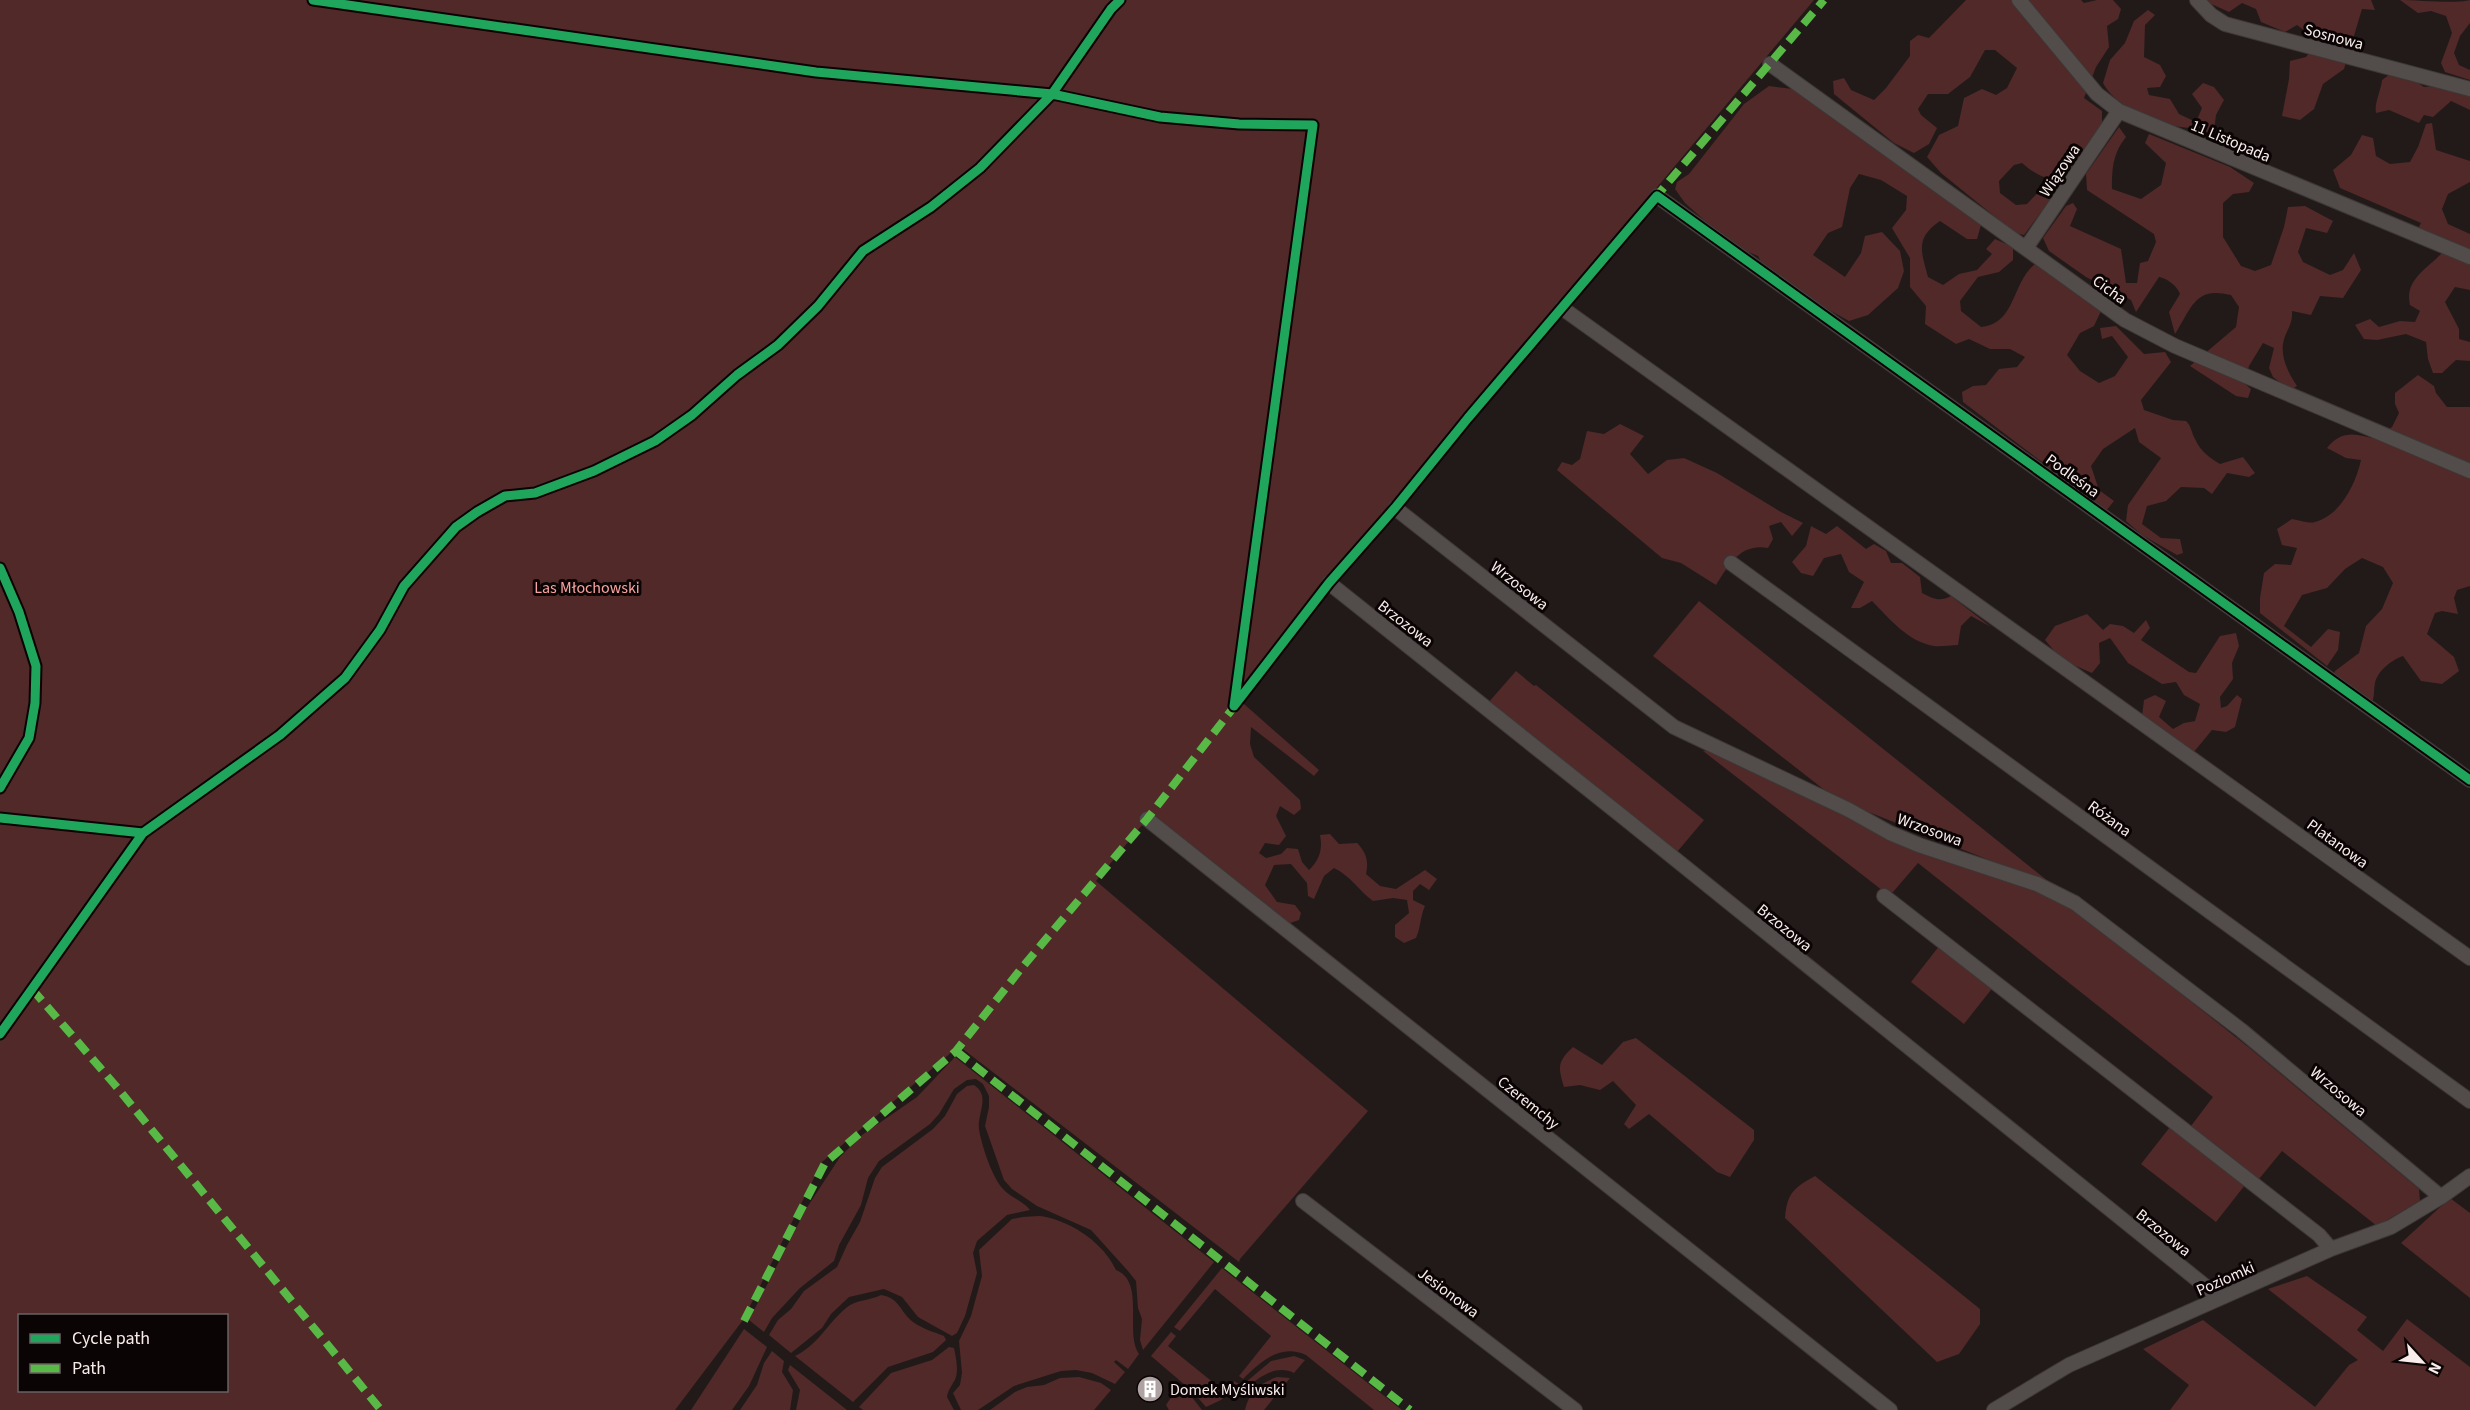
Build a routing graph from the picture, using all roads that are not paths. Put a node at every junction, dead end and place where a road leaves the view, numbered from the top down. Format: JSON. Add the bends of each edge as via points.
{"nodes":[{"id":1,"x":2019,"y":0,"type":"edge"},
{"id":2,"x":2197,"y":0,"type":"edge"},
{"id":3,"x":1770,"y":64,"type":"dead end"},
{"id":4,"x":2470,"y":89,"type":"edge"},
{"id":5,"x":2119,"y":111,"type":"junction"},
{"id":6,"x":1658,"y":196,"type":"dead end"},
{"id":7,"x":2026,"y":248,"type":"junction"},
{"id":8,"x":2470,"y":257,"type":"edge"},
{"id":9,"x":1562,"y":308,"type":"dead end"},
{"id":10,"x":2470,"y":471,"type":"edge"},
{"id":11,"x":1395,"y":508,"type":"dead end"},
{"id":12,"x":1731,"y":562,"type":"dead end"},
{"id":13,"x":1329,"y":583,"type":"dead end"},
{"id":14,"x":2470,"y":780,"type":"edge"},
{"id":15,"x":1148,"y":819,"type":"dead end"},
{"id":16,"x":1884,"y":896,"type":"dead end"},
{"id":17,"x":2470,"y":958,"type":"edge"},
{"id":18,"x":2470,"y":1101,"type":"edge"},
{"id":19,"x":2470,"y":1176,"type":"edge"},
{"id":20,"x":2441,"y":1197,"type":"junction"},
{"id":21,"x":1303,"y":1201,"type":"dead end"},
{"id":22,"x":2331,"y":1249,"type":"junction"},
{"id":23,"x":2220,"y":1298,"type":"junction"},
{"id":24,"x":1575,"y":1410,"type":"edge"},
{"id":25,"x":1890,"y":1410,"type":"edge"},
{"id":26,"x":1994,"y":1410,"type":"edge"}],
"edges":[{"from":1,"to":5,"type":"street","name":"11 Listopada","via":[[2097,94]]},
{"from":2,"to":4,"type":"street","name":"Sosnowa","via":[[2225,24]]},
{"from":3,"to":7,"type":"street","name":"Cicha"},
{"from":5,"to":7,"type":"street","name":"Wiązowa"},
{"from":5,"to":8,"type":"street","name":"11 Listopada"},
{"from":6,"to":14,"type":"street","name":"Podleśna"},
{"from":7,"to":10,"type":"street","name":"Cicha","via":[[2125,320],[2175,346]]},
{"from":9,"to":17,"type":"street","name":"Platanowa"},
{"from":11,"to":20,"type":"street","name":"Wrzosowa","via":[[1674,727],[1918,845],[2037,884],[2075,903],[2241,1030]]},
{"from":12,"to":18,"type":"street","name":"Różana"},
{"from":13,"to":23,"type":"street","name":"Brzozowa"},
{"from":15,"to":25,"type":"street","name":"Czeremchy"},
{"from":16,"to":22,"type":"street","via":[[2319,1235]]},
{"from":19,"to":20,"type":"street","name":"Poziomki"},
{"from":20,"to":22,"type":"street","name":"Poziomki","via":[[2391,1227]]},
{"from":21,"to":24,"type":"street","name":"Jesionowa"},
{"from":22,"to":23,"type":"street","name":"Poziomki"},
{"from":23,"to":26,"type":"street","name":"Poziomki","via":[[2069,1365]]}]}
